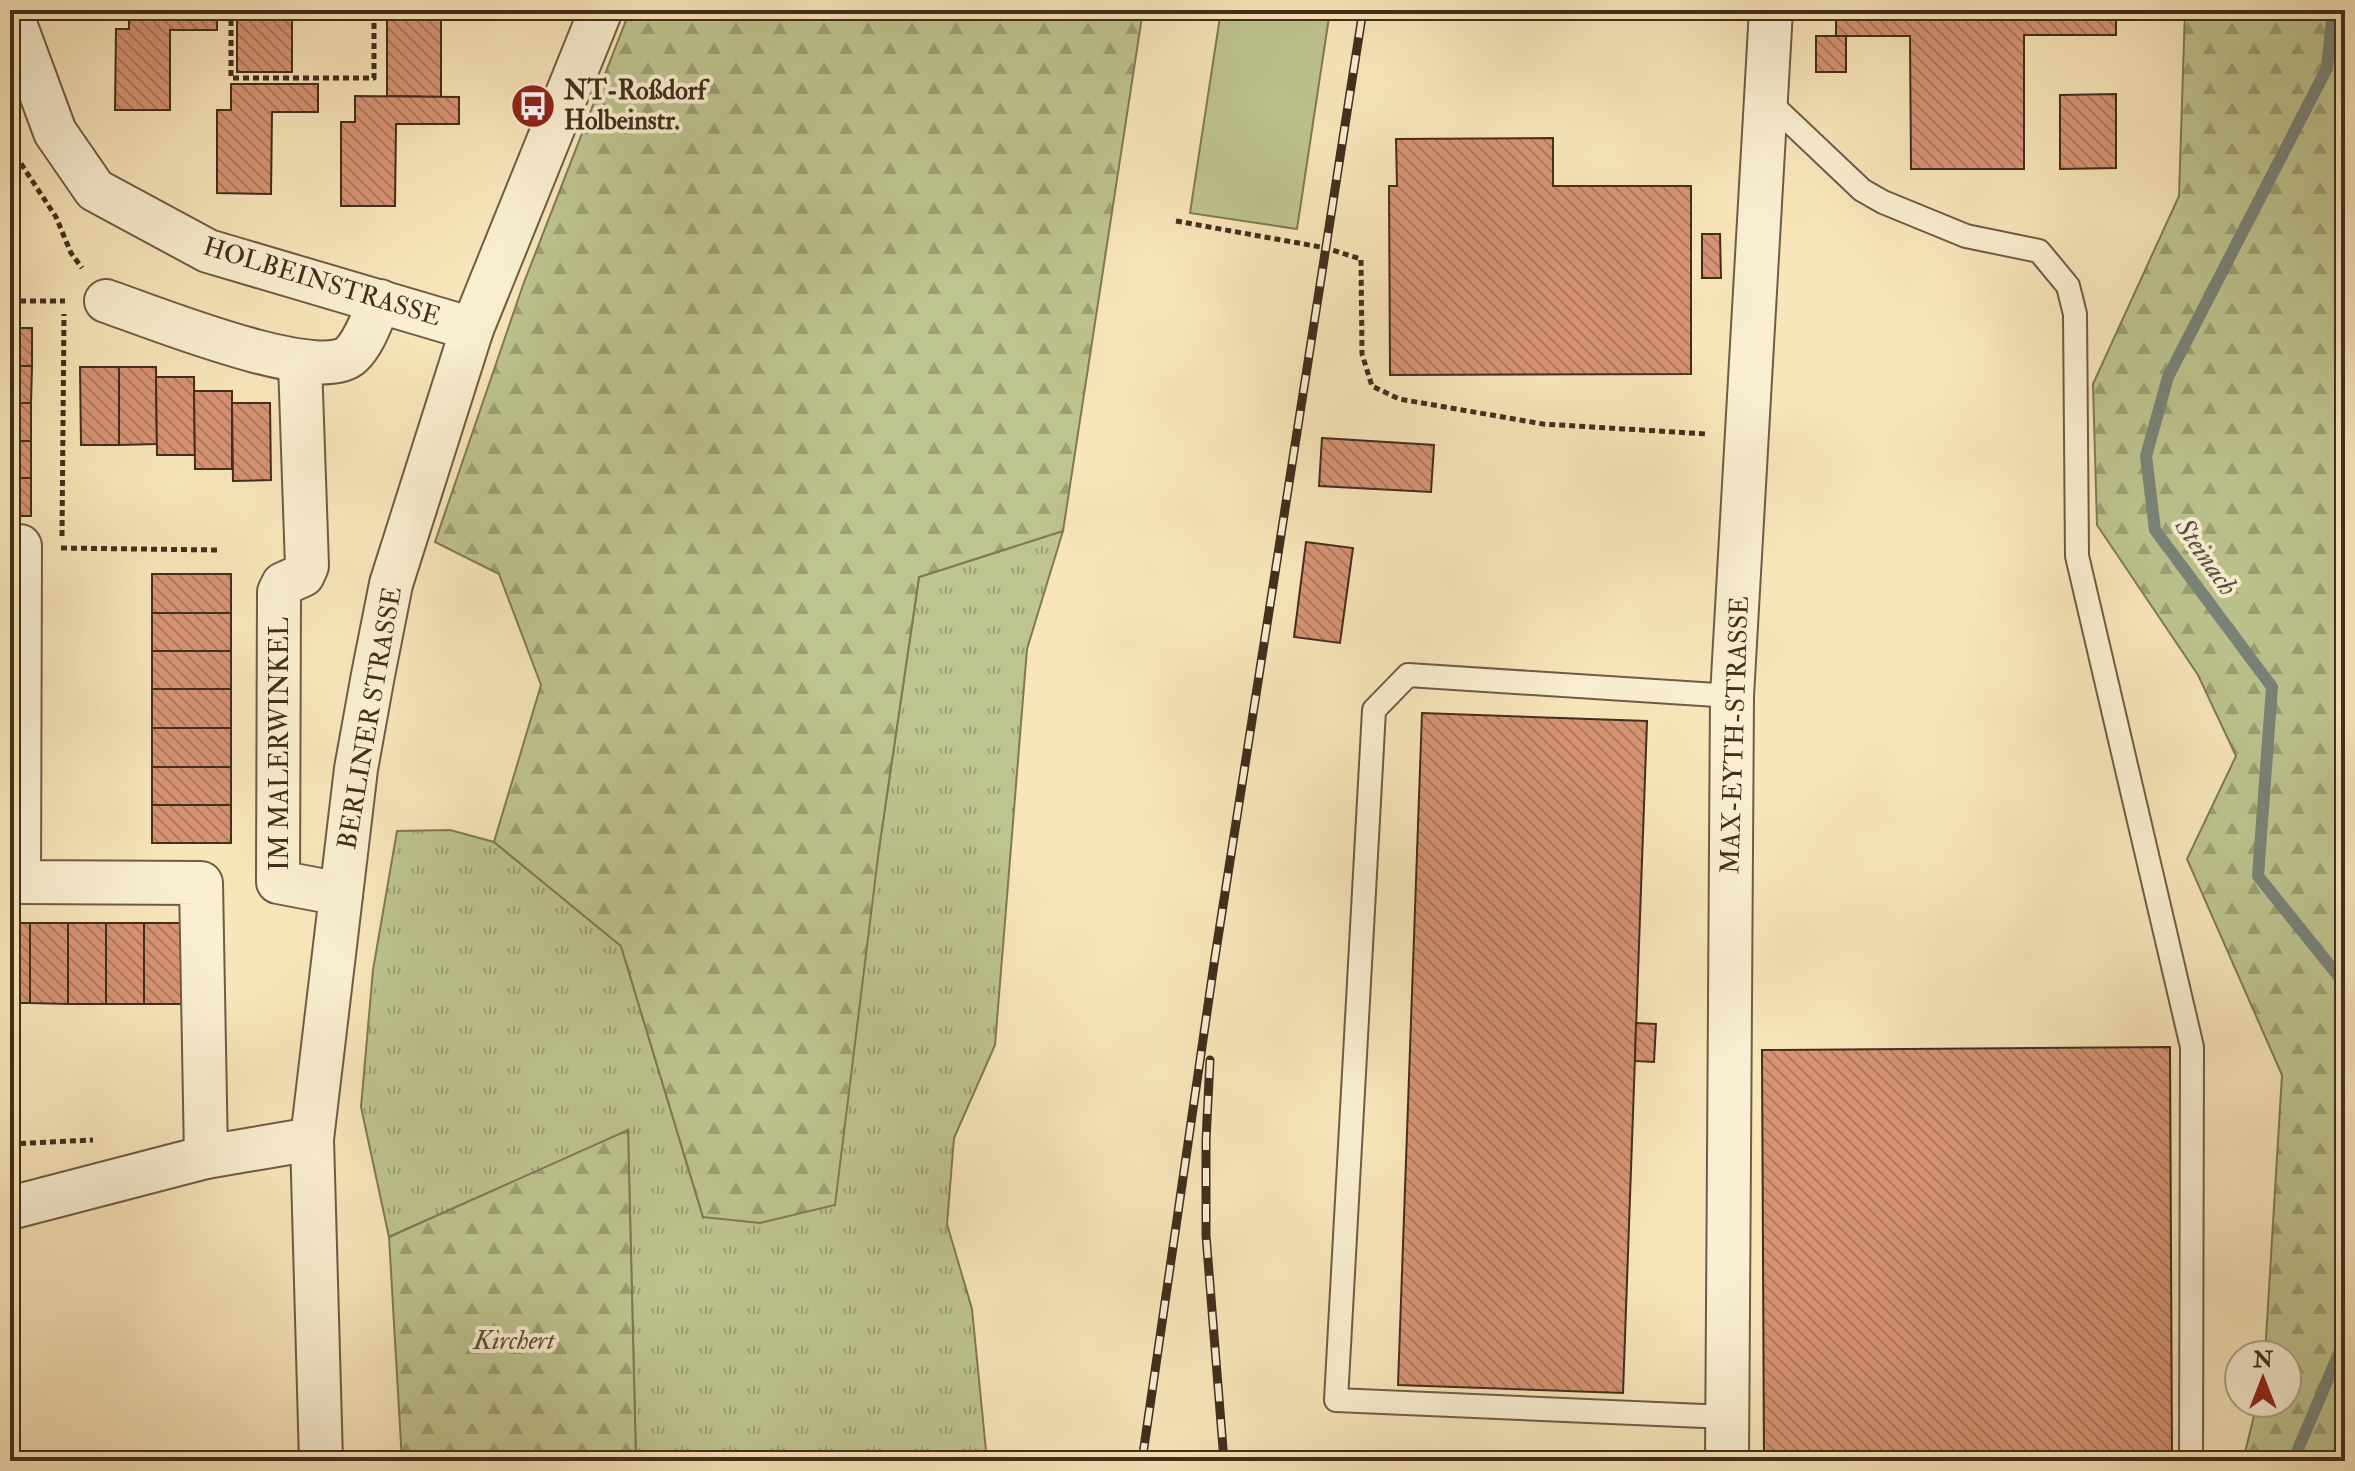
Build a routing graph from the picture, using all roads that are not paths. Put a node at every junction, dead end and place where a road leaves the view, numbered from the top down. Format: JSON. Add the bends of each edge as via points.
{"nodes":[{"id":1,"x":10,"y":10,"type":"edge"},
{"id":2,"x":601,"y":10,"type":"edge"},
{"id":3,"x":1771,"y":10,"type":"edge"},
{"id":4,"x":1766,"y":99,"type":"junction"},
{"id":5,"x":106,"y":301,"type":"road end"},
{"id":6,"x":380,"y":301,"type":"junction"},
{"id":7,"x":472,"y":329,"type":"junction"},
{"id":8,"x":300,"y":363,"type":"junction"},
{"id":9,"x":34,"y":547,"type":"road end"},
{"id":10,"x":1732,"y":696,"type":"junction"},
{"id":11,"x":341,"y":894,"type":"junction"},
{"id":12,"x":312,"y":1139,"type":"junction"},
{"id":13,"x":206,"y":1157,"type":"junction"},
{"id":14,"x":10,"y":1208,"type":"edge"},
{"id":15,"x":1726,"y":1417,"type":"junction"},
{"id":16,"x":321,"y":1461,"type":"edge"},
{"id":17,"x":1727,"y":1461,"type":"edge"},
{"id":18,"x":2191,"y":1461,"type":"edge"}],
"edges":[{"from":1,"to":6,"type":"street","name":"HOLBEINSTRASSE","via":[[55,132],[95,190],[208,251]]},
{"from":2,"to":7,"type":"street","name":"BERLINER STRASSE"},
{"from":3,"to":4,"type":"street","name":"MAX-EYTH-STRASSE"},
{"from":4,"to":10,"type":"street","name":"MAX-EYTH-STRASSE"},
{"from":4,"to":18,"type":"lane","via":[[1862,190],[1966,236],[2039,251],[2068,286],[2075,314],[2077,556],[2192,1047]]},
{"from":5,"to":8,"type":"street"},
{"from":6,"to":7,"type":"street","name":"HOLBEINSTRASSE"},
{"from":6,"to":8,"type":"street","via":[[350,357],[328,364]]},
{"from":7,"to":11,"type":"street","name":"BERLINER STRASSE","via":[[391,584],[356,769]]},
{"from":8,"to":11,"type":"street","name":"IM MALERWINKEL","via":[[307,566],[279,592],[278,882]]},
{"from":9,"to":13,"type":"street","via":[[19,882],[201,883]]},
{"from":10,"to":15,"type":"street","name":"MAX-EYTH-STRASSE"},
{"from":10,"to":15,"type":"lane","via":[[1408,675],[1374,710],[1336,1400]]},
{"from":11,"to":12,"type":"street","name":"BERLINER STRASSE"},
{"from":12,"to":13,"type":"street"},
{"from":12,"to":16,"type":"street","name":"BERLINER STRASSE"},
{"from":13,"to":14,"type":"street"},
{"from":15,"to":17,"type":"street","name":"MAX-EYTH-STRASSE"}]}
